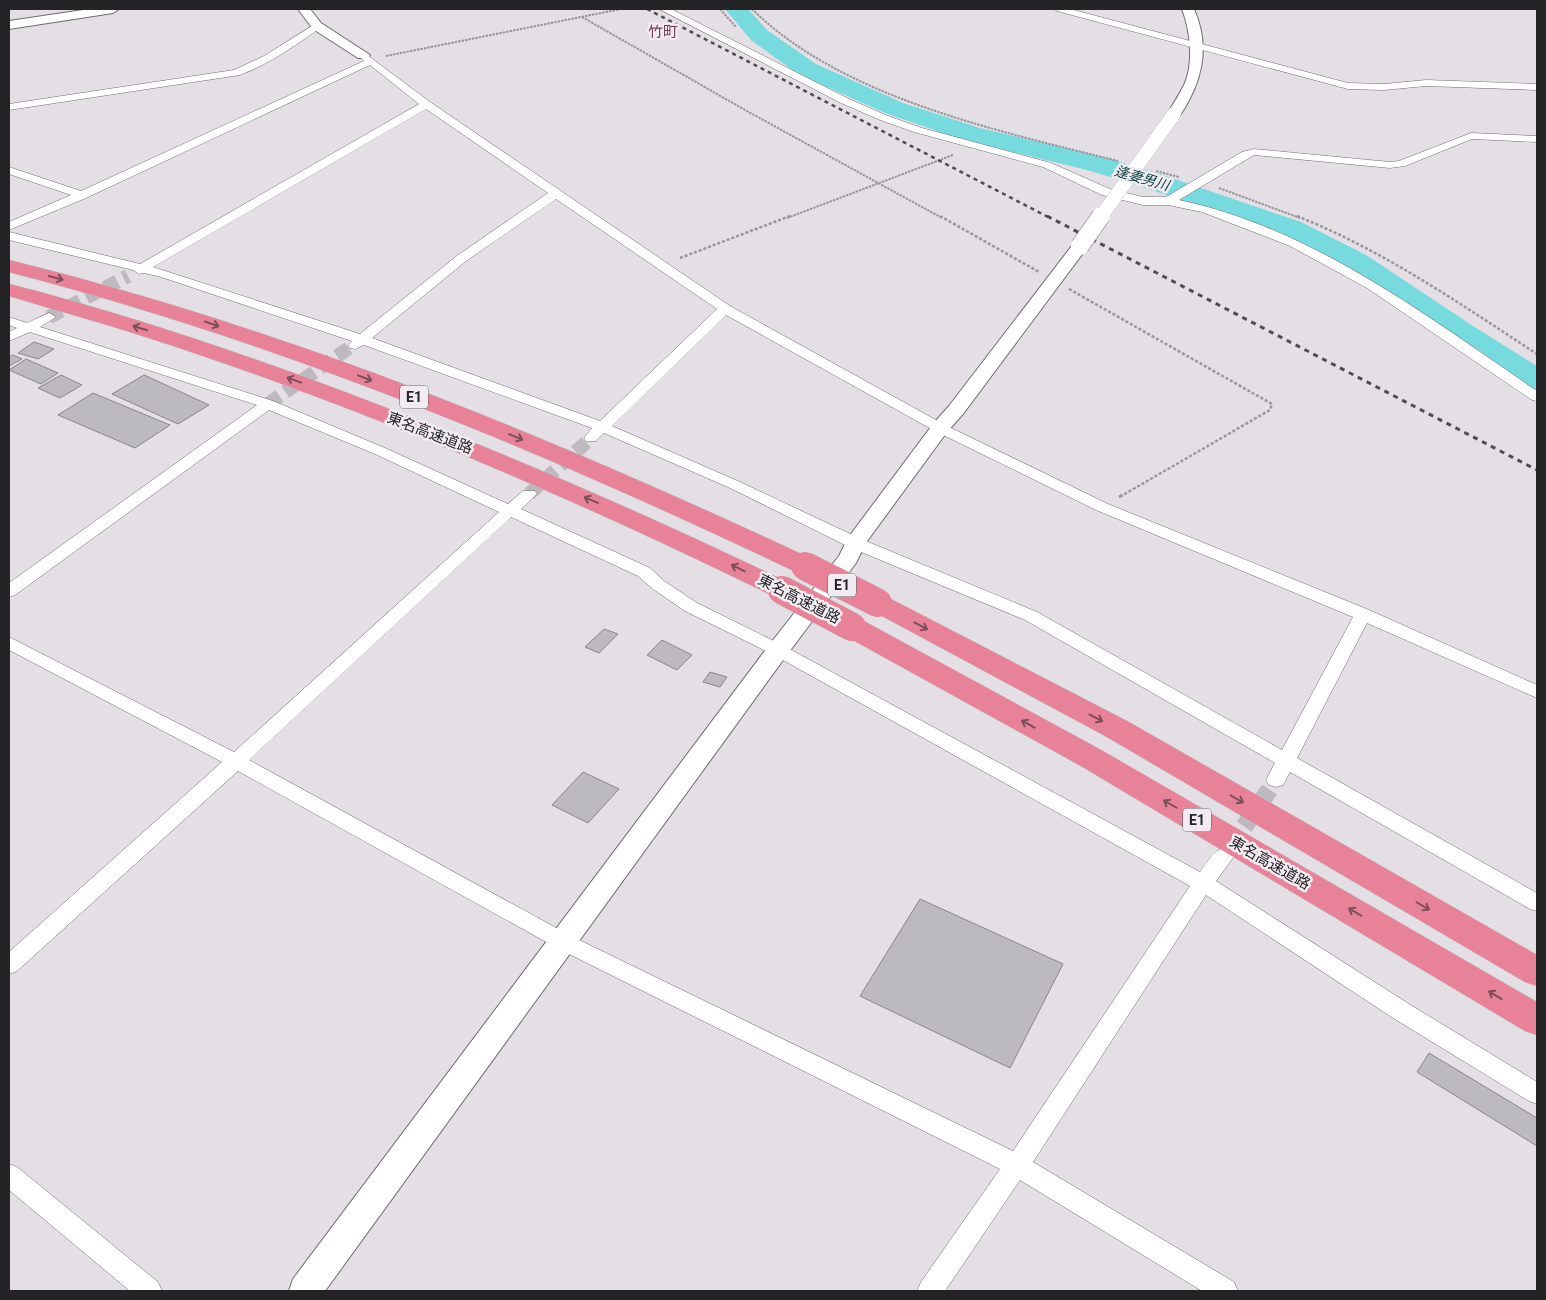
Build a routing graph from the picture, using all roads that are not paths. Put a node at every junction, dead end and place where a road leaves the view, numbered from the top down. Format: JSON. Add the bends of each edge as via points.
{"nodes":[{"id":1,"x":113,"y":9,"type":"edge"},
{"id":2,"x":304,"y":9,"type":"edge"},
{"id":3,"x":664,"y":9,"type":"edge"},
{"id":4,"x":1060,"y":9,"type":"edge"},
{"id":5,"x":1188,"y":9,"type":"edge"},
{"id":6,"x":9,"y":25,"type":"edge"},
{"id":7,"x":317,"y":26,"type":"junction"},
{"id":8,"x":1194,"y":46,"type":"junction"},
{"id":9,"x":368,"y":58,"type":"junction"},
{"id":10,"x":1537,"y":87,"type":"edge"},
{"id":11,"x":426,"y":104,"type":"junction"},
{"id":12,"x":9,"y":107,"type":"edge"},
{"id":13,"x":1537,"y":139,"type":"edge"},
{"id":14,"x":9,"y":170,"type":"edge"},
{"id":15,"x":556,"y":193,"type":"junction"},
{"id":16,"x":82,"y":195,"type":"junction"},
{"id":17,"x":1173,"y":198,"type":"junction"},
{"id":18,"x":9,"y":226,"type":"edge"},
{"id":19,"x":9,"y":236,"type":"edge"},
{"id":20,"x":9,"y":266,"type":"edge"},
{"id":21,"x":144,"y":268,"type":"junction"},
{"id":22,"x":128,"y":276,"type":"tunnel mouth"},
{"id":23,"x":9,"y":290,"type":"edge"},
{"id":24,"x":725,"y":310,"type":"junction"},
{"id":25,"x":49,"y":317,"type":"tunnel mouth"},
{"id":26,"x":9,"y":321,"type":"edge"},
{"id":27,"x":27,"y":326,"type":"junction"},
{"id":28,"x":9,"y":337,"type":"edge"},
{"id":29,"x":358,"y":343,"type":"junction"},
{"id":30,"x":1537,"y":397,"type":"edge"},
{"id":31,"x":268,"y":404,"type":"junction"},
{"id":32,"x":940,"y":428,"type":"junction"},
{"id":33,"x":596,"y":432,"type":"junction"},
{"id":34,"x":529,"y":494,"type":"tunnel mouth"},
{"id":35,"x":510,"y":510,"type":"junction"},
{"id":36,"x":855,"y":543,"type":"junction"},
{"id":37,"x":9,"y":591,"type":"edge"},
{"id":38,"x":1363,"y":614,"type":"junction"},
{"id":39,"x":9,"y":643,"type":"edge"},
{"id":40,"x":778,"y":650,"type":"junction"},
{"id":41,"x":1537,"y":692,"type":"edge"},
{"id":42,"x":236,"y":761,"type":"junction"},
{"id":43,"x":1287,"y":761,"type":"junction"},
{"id":44,"x":1276,"y":780,"type":"tunnel mouth"},
{"id":45,"x":1225,"y":855,"type":"tunnel mouth"},
{"id":46,"x":1203,"y":883,"type":"junction"},
{"id":47,"x":1537,"y":903,"type":"edge"},
{"id":48,"x":564,"y":942,"type":"junction"},
{"id":49,"x":9,"y":965,"type":"edge"},
{"id":50,"x":1537,"y":972,"type":"edge"},
{"id":51,"x":1537,"y":1020,"type":"edge"},
{"id":52,"x":1537,"y":1094,"type":"edge"},
{"id":53,"x":1017,"y":1165,"type":"junction"},
{"id":54,"x":9,"y":1175,"type":"edge"},
{"id":55,"x":149,"y":1291,"type":"edge"},
{"id":56,"x":305,"y":1291,"type":"edge"},
{"id":57,"x":930,"y":1291,"type":"edge"},
{"id":58,"x":1225,"y":1291,"type":"edge"}],
"edges":[{"from":1,"to":6,"type":"street"},
{"from":2,"to":7,"type":"street"},
{"from":3,"to":17,"type":"street","via":[[845,101],[918,130],[1047,165],[1106,192],[1143,201]]},
{"from":4,"to":8,"type":"street"},
{"from":5,"to":8,"type":"street","via":[[1194,28]]},
{"from":7,"to":9,"type":"street"},
{"from":7,"to":12,"type":"street","via":[[268,59],[236,73]]},
{"from":8,"to":10,"type":"street","via":[[1348,86],[1472,83]]},
{"from":8,"to":32,"type":"street","bridge":true,"via":[[1193,79],[1174,114],[1080,246]]},
{"from":9,"to":11,"type":"street"},
{"from":9,"to":16,"type":"street"},
{"from":11,"to":15,"type":"street"},
{"from":11,"to":21,"type":"street"},
{"from":13,"to":17,"type":"street","via":[[1471,136],[1401,164],[1390,165],[1254,152]]},
{"from":14,"to":16,"type":"street"},
{"from":15,"to":24,"type":"street"},
{"from":15,"to":29,"type":"street","via":[[462,258]]},
{"from":16,"to":18,"type":"street"},
{"from":17,"to":30,"type":"street","via":[[1253,226],[1335,264],[1380,290]]},
{"from":19,"to":21,"type":"street"},
{"from":20,"to":50,"type":"highway","name":"東名高速道路","number":"E1","one_way":true,"bridge":true,"via":[[194,318],[319,360],[611,477],[805,566],[1117,730]]},
{"from":21,"to":22,"type":"street"},
{"from":21,"to":29,"type":"street"},
{"from":51,"to":23,"type":"highway","name":"東名高速道路","number":"E1","one_way":true,"bridge":true,"via":[[1091,758],[782,590],[596,502],[455,442],[163,335]]},
{"from":24,"to":32,"type":"street"},
{"from":24,"to":33,"type":"street"},
{"from":25,"to":27,"type":"street"},
{"from":26,"to":27,"type":"street"},
{"from":27,"to":28,"type":"street"},
{"from":27,"to":31,"type":"street"},
{"from":29,"to":33,"type":"street","via":[[493,386]]},
{"from":31,"to":35,"type":"street"},
{"from":31,"to":37,"type":"street"},
{"from":32,"to":36,"type":"street"},
{"from":32,"to":38,"type":"street","via":[[1102,507]]},
{"from":33,"to":36,"type":"street","via":[[735,485]]},
{"from":34,"to":35,"type":"street"},
{"from":35,"to":40,"type":"street","via":[[644,572],[660,588],[711,619]]},
{"from":35,"to":42,"type":"street"},
{"from":36,"to":40,"type":"street","via":[[849,558]]},
{"from":36,"to":43,"type":"street","via":[[1031,616]]},
{"from":38,"to":41,"type":"street"},
{"from":38,"to":43,"type":"street"},
{"from":39,"to":42,"type":"street"},
{"from":40,"to":46,"type":"street"},
{"from":40,"to":48,"type":"street"},
{"from":42,"to":48,"type":"street"},
{"from":42,"to":49,"type":"street"},
{"from":43,"to":44,"type":"street"},
{"from":43,"to":47,"type":"street"},
{"from":45,"to":46,"type":"street"},
{"from":46,"to":52,"type":"street"},
{"from":46,"to":53,"type":"street"},
{"from":48,"to":53,"type":"street"},
{"from":48,"to":56,"type":"street"},
{"from":53,"to":57,"type":"street"},
{"from":53,"to":58,"type":"street"},
{"from":54,"to":55,"type":"street"}]}
